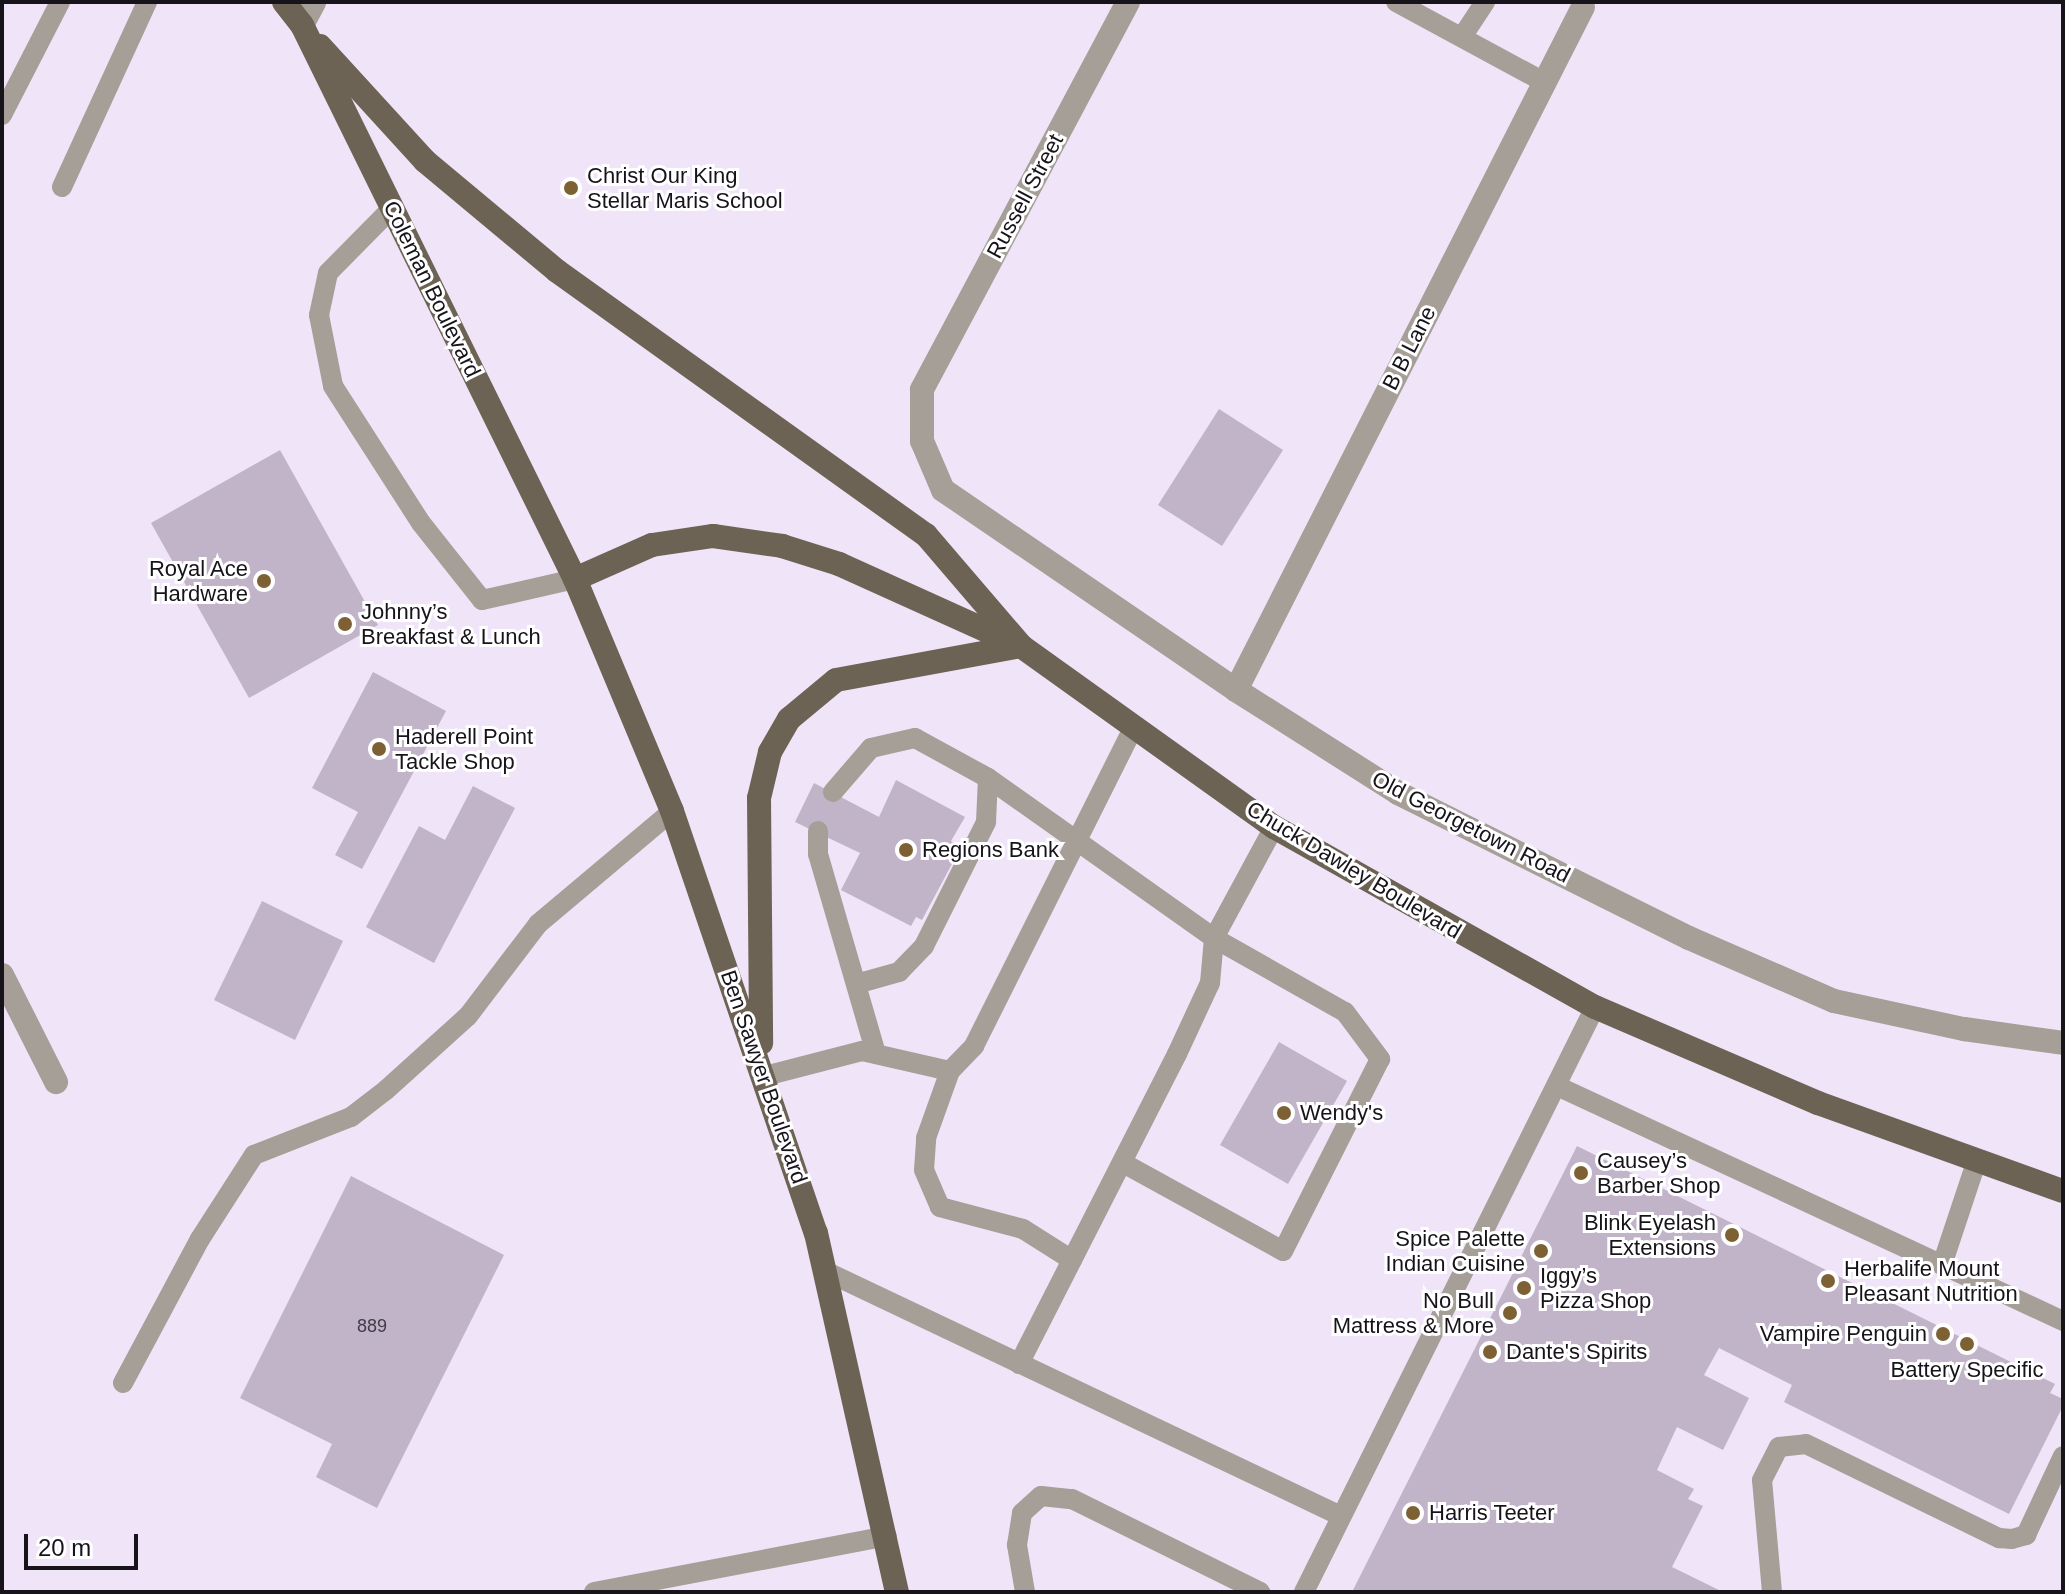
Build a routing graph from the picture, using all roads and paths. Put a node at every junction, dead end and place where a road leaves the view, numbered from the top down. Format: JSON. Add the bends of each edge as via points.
{"nodes":[{"id":1,"x":60,"y":2,"type":"edge"},
{"id":2,"x":147,"y":2,"type":"edge"},
{"id":3,"x":284,"y":2,"type":"edge"},
{"id":4,"x":314,"y":2,"type":"edge"},
{"id":5,"x":1128,"y":2,"type":"edge"},
{"id":6,"x":1396,"y":2,"type":"edge"},
{"id":7,"x":1485,"y":2,"type":"edge"},
{"id":8,"x":1583,"y":7,"type":"dead end"},
{"id":9,"x":302,"y":25,"type":"junction"},
{"id":10,"x":1462,"y":37,"type":"junction"},
{"id":11,"x":1544,"y":82,"type":"junction"},
{"id":12,"x":2,"y":115,"type":"edge"},
{"id":13,"x":62,"y":187,"type":"dead end"},
{"id":14,"x":392,"y":208,"type":"junction"},
{"id":15,"x":922,"y":390,"type":"joint"},
{"id":16,"x":575,"y":579,"type":"junction"},
{"id":17,"x":1021,"y":646,"type":"junction"},
{"id":18,"x":1236,"y":690,"type":"junction"},
{"id":19,"x":1134,"y":727,"type":"junction"},
{"id":20,"x":988,"y":778,"type":"junction"},
{"id":21,"x":833,"y":792,"type":"dead end"},
{"id":22,"x":672,"y":811,"type":"junction"},
{"id":23,"x":1274,"y":827,"type":"junction"},
{"id":24,"x":818,"y":831,"type":"dead end"},
{"id":25,"x":1080,"y":840,"type":"junction"},
{"id":26,"x":1214,"y":938,"type":"junction"},
{"id":27,"x":2,"y":975,"type":"edge"},
{"id":28,"x":856,"y":984,"type":"junction"},
{"id":29,"x":1595,"y":1007,"type":"junction"},
{"id":30,"x":2063,"y":1043,"type":"edge"},
{"id":31,"x":876,"y":1054,"type":"junction"},
{"id":32,"x":763,"y":1069,"type":"junction"},
{"id":33,"x":950,"y":1071,"type":"junction"},
{"id":34,"x":56,"y":1082,"type":"dead end"},
{"id":35,"x":1557,"y":1086,"type":"junction"},
{"id":36,"x":1977,"y":1160,"type":"junction"},
{"id":37,"x":1123,"y":1163,"type":"junction"},
{"id":38,"x":2063,"y":1191,"type":"edge"},
{"id":39,"x":1072,"y":1260,"type":"junction"},
{"id":40,"x":1942,"y":1265,"type":"junction"},
{"id":41,"x":825,"y":1271,"type":"junction"},
{"id":42,"x":2063,"y":1321,"type":"edge"},
{"id":43,"x":1019,"y":1364,"type":"junction"},
{"id":44,"x":123,"y":1383,"type":"dead end"},
{"id":45,"x":2063,"y":1456,"type":"edge"},
{"id":46,"x":1341,"y":1516,"type":"junction"},
{"id":47,"x":887,"y":1536,"type":"junction"},
{"id":48,"x":594,"y":1592,"type":"edge"},
{"id":49,"x":897,"y":1592,"type":"edge"},
{"id":50,"x":1025,"y":1592,"type":"edge"},
{"id":51,"x":1260,"y":1592,"type":"edge"},
{"id":52,"x":1304,"y":1592,"type":"edge"},
{"id":53,"x":1772,"y":1592,"type":"edge"}],
"edges":[{"from":1,"to":12,"type":"lane"},
{"from":2,"to":13,"type":"lane"},
{"from":3,"to":9,"type":"main road","name":"Coleman Boulevard"},
{"from":4,"to":9,"type":"street"},
{"from":5,"to":15,"type":"street","name":"Russell Street"},
{"from":6,"to":10,"type":"lane"},
{"from":7,"to":10,"type":"lane"},
{"from":8,"to":11,"type":"street","name":"B B Lane"},
{"from":9,"to":14,"type":"main road","name":"Coleman Boulevard"},
{"from":9,"to":17,"type":"main road","via":[[425,161],[557,271],[926,535]]},
{"from":10,"to":11,"type":"lane"},
{"from":11,"to":18,"type":"street","name":"B B Lane"},
{"from":14,"to":16,"type":"main road","name":"Coleman Boulevard"},
{"from":14,"to":16,"type":"lane","via":[[328,273],[319,315],[333,386],[421,523],[482,600]]},
{"from":15,"to":18,"type":"street","name":"Old Georgetown Road","via":[[922,441],[943,490]]},
{"from":16,"to":17,"type":"main road","name":"Chuck Dawley Boulevard","via":[[652,545],[713,536],[782,546],[839,564]]},
{"from":16,"to":22,"type":"main road","name":"Ben Sawyer Boulevard"},
{"from":17,"to":19,"type":"main road","name":"Chuck Dawley Boulevard"},
{"from":17,"to":32,"type":"main road","via":[[836,680],[789,719],[770,752],[759,798]]},
{"from":18,"to":30,"type":"street","name":"Old Georgetown Road","via":[[1398,793],[1689,938],[1834,1001],[1964,1029]]},
{"from":19,"to":23,"type":"main road","name":"Chuck Dawley Boulevard"},
{"from":19,"to":25,"type":"lane"},
{"from":20,"to":21,"type":"lane","via":[[915,738],[871,748]]},
{"from":20,"to":25,"type":"lane"},
{"from":20,"to":28,"type":"lane","via":[[986,822],[924,946],[899,972]]},
{"from":22,"to":32,"type":"main road","name":"Ben Sawyer Boulevard"},
{"from":22,"to":44,"type":"lane","via":[[538,924],[468,1016],[386,1090],[351,1117],[254,1155],[200,1239]]},
{"from":23,"to":26,"type":"lane"},
{"from":23,"to":29,"type":"main road","name":"Chuck Dawley Boulevard"},
{"from":24,"to":28,"type":"lane","via":[[818,854]]},
{"from":25,"to":26,"type":"lane"},
{"from":25,"to":33,"type":"lane","via":[[974,1046]]},
{"from":26,"to":37,"type":"lane","via":[[1210,983]]},
{"from":26,"to":37,"type":"lane","via":[[1345,1012],[1380,1059],[1283,1251]]},
{"from":27,"to":34,"type":"street"},
{"from":28,"to":31,"type":"lane"},
{"from":29,"to":35,"type":"lane"},
{"from":29,"to":36,"type":"main road","name":"Chuck Dawley Boulevard","via":[[1818,1103]]},
{"from":31,"to":32,"type":"lane","via":[[862,1051]]},
{"from":31,"to":33,"type":"lane"},
{"from":32,"to":41,"type":"main road","name":"Ben Sawyer Boulevard"},
{"from":33,"to":39,"type":"lane","via":[[926,1138],[924,1170],[940,1207],[1023,1229]]},
{"from":35,"to":40,"type":"lane"},
{"from":35,"to":46,"type":"lane"},
{"from":36,"to":38,"type":"main road","name":"Chuck Dawley Boulevard"},
{"from":36,"to":40,"type":"lane"},
{"from":37,"to":39,"type":"lane"},
{"from":39,"to":43,"type":"lane"},
{"from":40,"to":42,"type":"lane"},
{"from":41,"to":43,"type":"lane"},
{"from":41,"to":47,"type":"main road","name":"Ben Sawyer Boulevard"},
{"from":43,"to":46,"type":"lane"},
{"from":45,"to":53,"type":"lane","via":[[2026,1535],[2012,1539],[1999,1538],[1806,1444],[1779,1447],[1762,1480]]},
{"from":46,"to":52,"type":"lane"},
{"from":47,"to":48,"type":"lane"},
{"from":47,"to":49,"type":"main road","name":"Ben Sawyer Boulevard"},
{"from":50,"to":51,"type":"lane","via":[[1017,1545],[1022,1513],[1041,1496],[1072,1499]]}]}
